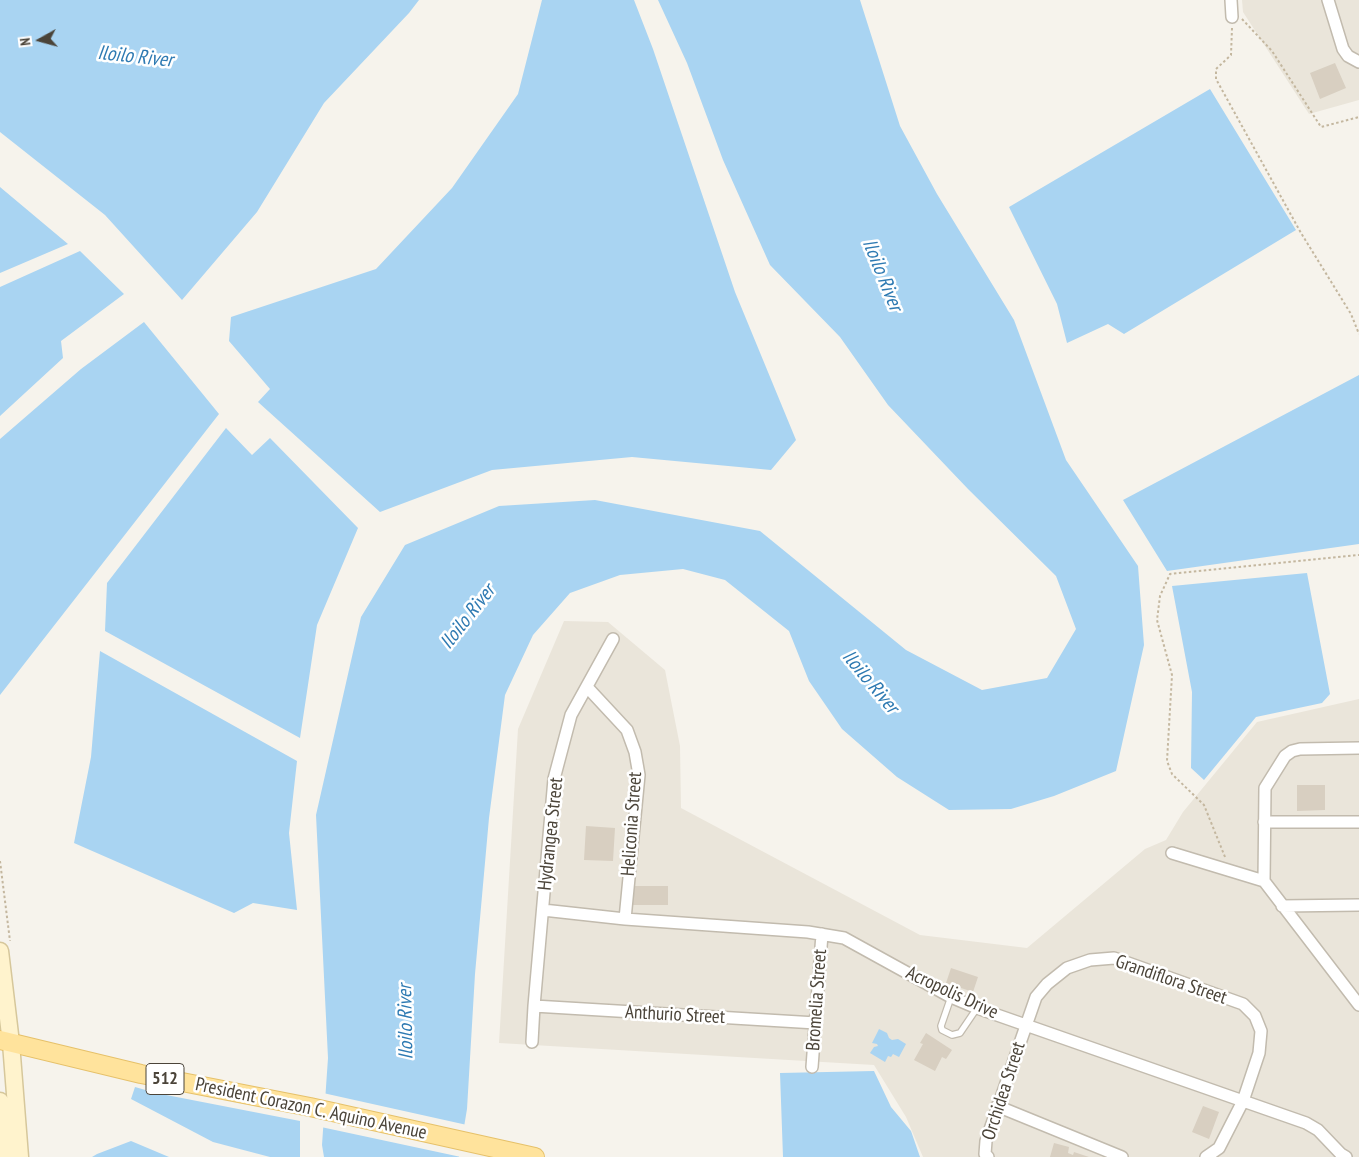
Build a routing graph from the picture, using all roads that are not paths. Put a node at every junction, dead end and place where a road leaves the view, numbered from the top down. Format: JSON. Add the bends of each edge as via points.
{"nodes":[{"id":1,"x":1231,"y":0,"type":"edge"},
{"id":2,"x":1328,"y":0,"type":"edge"},
{"id":3,"x":1232,"y":17,"type":"road end"},
{"id":4,"x":1359,"y":62,"type":"edge"},
{"id":5,"x":613,"y":639,"type":"dead end"},
{"id":6,"x":586,"y":687,"type":"junction"},
{"id":7,"x":1359,"y":748,"type":"edge"},
{"id":8,"x":1264,"y":822,"type":"junction"},
{"id":9,"x":1359,"y":822,"type":"edge"},
{"id":10,"x":1172,"y":853,"type":"dead end"},
{"id":11,"x":1264,"y":881,"type":"junction"},
{"id":12,"x":1359,"y":905,"type":"edge"},
{"id":13,"x":1282,"y":906,"type":"junction"},
{"id":14,"x":544,"y":910,"type":"junction"},
{"id":15,"x":625,"y":919,"type":"junction"},
{"id":16,"x":822,"y":934,"type":"junction"},
{"id":17,"x":0,"y":950,"type":"edge"},
{"id":18,"x":1346,"y":988,"type":"junction"},
{"id":19,"x":1359,"y":988,"type":"edge"},
{"id":20,"x":951,"y":997,"type":"junction"},
{"id":21,"x":534,"y":1006,"type":"junction"},
{"id":22,"x":1359,"y":1006,"type":"edge"},
{"id":23,"x":977,"y":1008,"type":"junction"},
{"id":24,"x":816,"y":1023,"type":"junction"},
{"id":25,"x":1025,"y":1025,"type":"junction"},
{"id":26,"x":5,"y":1042,"type":"edge"},
{"id":27,"x":532,"y":1042,"type":"dead end"},
{"id":28,"x":812,"y":1067,"type":"dead end"},
{"id":29,"x":0,"y":1101,"type":"edge"},
{"id":30,"x":1243,"y":1101,"type":"junction"},
{"id":31,"x":997,"y":1106,"type":"junction"},
{"id":32,"x":1343,"y":1156,"type":"edge"},
{"id":33,"x":6,"y":1157,"type":"edge"},
{"id":34,"x":20,"y":1157,"type":"edge"},
{"id":35,"x":535,"y":1157,"type":"edge"},
{"id":36,"x":988,"y":1157,"type":"edge"},
{"id":37,"x":1122,"y":1157,"type":"edge"},
{"id":38,"x":1206,"y":1157,"type":"edge"}],
"edges":[{"from":1,"to":3,"type":"street"},
{"from":2,"to":4,"type":"street","via":[[1343,49]]},
{"from":5,"to":6,"type":"street","name":"Hydrangea Street"},
{"from":6,"to":14,"type":"street","name":"Hydrangea Street","via":[[571,715],[554,779]]},
{"from":6,"to":15,"type":"street","name":"Heliconia Street","via":[[627,730],[639,774]]},
{"from":7,"to":8,"type":"street","via":[[1300,749],[1285,756],[1265,788]]},
{"from":8,"to":9,"type":"street"},
{"from":8,"to":11,"type":"street"},
{"from":10,"to":11,"type":"street"},
{"from":11,"to":13,"type":"street"},
{"from":12,"to":13,"type":"street"},
{"from":13,"to":18,"type":"street"},
{"from":14,"to":15,"type":"street","name":"Acropolis Drive"},
{"from":14,"to":21,"type":"street","name":"Hydrangea Street"},
{"from":15,"to":16,"type":"street","name":"Acropolis Drive"},
{"from":16,"to":20,"type":"street","name":"Acropolis Drive","via":[[844,938]]},
{"from":16,"to":24,"type":"street","name":"Bromelia Street"},
{"from":17,"to":26,"type":"main road"},
{"from":18,"to":19,"type":"street"},
{"from":18,"to":22,"type":"street"},
{"from":20,"to":23,"type":"street","name":"Acropolis Drive"},
{"from":20,"to":23,"type":"lane","via":[[941,1026],[952,1035],[960,1033]]},
{"from":21,"to":24,"type":"street","name":"Anthurio Street"},
{"from":21,"to":27,"type":"street","name":"Hydrangea Street"},
{"from":23,"to":25,"type":"street","name":"Acropolis Drive"},
{"from":24,"to":28,"type":"street","name":"Bromelia Street"},
{"from":25,"to":30,"type":"street","name":"Acropolis Drive"},
{"from":25,"to":30,"type":"street","name":"Grandiflora Street","via":[[1036,996],[1067,968],[1090,960],[1114,958],[1243,1004],[1255,1016],[1261,1031],[1259,1053]]},
{"from":25,"to":31,"type":"street","name":"Orchidea Street"},
{"from":26,"to":34,"type":"main road"},
{"from":26,"to":35,"type":"main road","name":"President Corazon C. Aquino Avenue","number":"512","via":[[140,1074],[310,1107]]},
{"from":29,"to":33,"type":"main road"},
{"from":30,"to":32,"type":"street","name":"Acropolis Drive","via":[[1306,1123],[1318,1130]]},
{"from":30,"to":38,"type":"street","via":[[1219,1148]]},
{"from":31,"to":36,"type":"street","name":"Orchidea Street","via":[[986,1141],[985,1154]]},
{"from":31,"to":37,"type":"street"}]}
